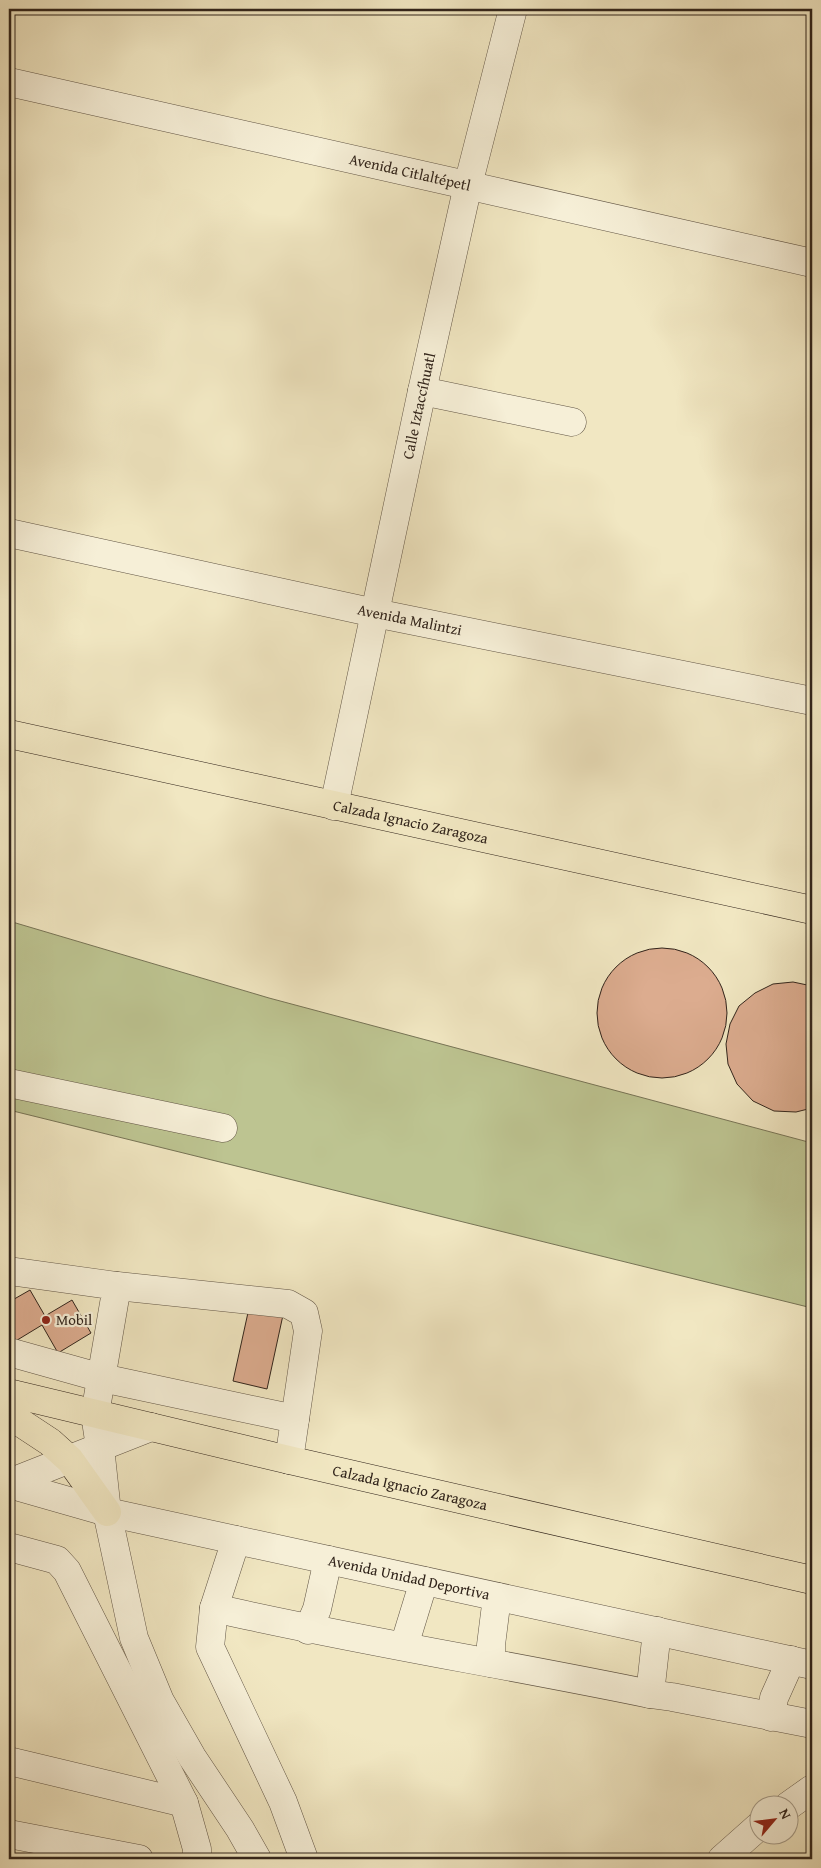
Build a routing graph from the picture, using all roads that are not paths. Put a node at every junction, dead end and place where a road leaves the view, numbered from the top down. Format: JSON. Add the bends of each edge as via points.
{"nodes":[{"id":1,"x":513,"y":9,"type":"edge"},
{"id":2,"x":9,"y":82,"type":"edge"},
{"id":3,"x":468,"y":185,"type":"junction"},
{"id":4,"x":812,"y":263,"type":"edge"},
{"id":5,"x":422,"y":391,"type":"junction"},
{"id":6,"x":572,"y":422,"type":"dead end"},
{"id":7,"x":9,"y":533,"type":"edge"},
{"id":8,"x":375,"y":613,"type":"junction"},
{"id":9,"x":812,"y":702,"type":"edge"},
{"id":10,"x":9,"y":734,"type":"edge"},
{"id":11,"x":334,"y":806,"type":"junction"},
{"id":12,"x":812,"y":910,"type":"edge"},
{"id":13,"x":9,"y":1083,"type":"edge"},
{"id":14,"x":223,"y":1128,"type":"dead end"},
{"id":15,"x":9,"y":1271,"type":"edge"},
{"id":16,"x":117,"y":1286,"type":"junction"},
{"id":17,"x":9,"y":1352,"type":"edge"},
{"id":18,"x":102,"y":1378,"type":"junction"},
{"id":19,"x":9,"y":1393,"type":"edge"},
{"id":20,"x":94,"y":1414,"type":"junction"},
{"id":21,"x":9,"y":1415,"type":"edge"},
{"id":22,"x":295,"y":1419,"type":"junction"},
{"id":23,"x":151,"y":1427,"type":"junction"},
{"id":24,"x":100,"y":1447,"type":"junction"},
{"id":25,"x":70,"y":1460,"type":"junction"},
{"id":26,"x":289,"y":1460,"type":"junction"},
{"id":27,"x":9,"y":1484,"type":"edge"},
{"id":28,"x":107,"y":1512,"type":"junction"},
{"id":29,"x":236,"y":1540,"type":"junction"},
{"id":30,"x":9,"y":1547,"type":"edge"},
{"id":31,"x":328,"y":1560,"type":"junction"},
{"id":32,"x":812,"y":1580,"type":"edge"},
{"id":33,"x":424,"y":1581,"type":"junction"},
{"id":34,"x":497,"y":1597,"type":"junction"},
{"id":35,"x":214,"y":1608,"type":"junction"},
{"id":36,"x":308,"y":1630,"type":"junction"},
{"id":37,"x":657,"y":1631,"type":"junction"},
{"id":38,"x":404,"y":1646,"type":"junction"},
{"id":39,"x":801,"y":1662,"type":"edge"},
{"id":40,"x":491,"y":1663,"type":"junction"},
{"id":41,"x":650,"y":1694,"type":"junction"},
{"id":42,"x":771,"y":1717,"type":"junction"},
{"id":43,"x":812,"y":1724,"type":"edge"},
{"id":44,"x":9,"y":1761,"type":"edge"},
{"id":45,"x":812,"y":1789,"type":"edge"},
{"id":46,"x":798,"y":1799,"type":"edge"},
{"id":47,"x":184,"y":1803,"type":"junction"},
{"id":48,"x":9,"y":1834,"type":"edge"},
{"id":49,"x":748,"y":1835,"type":"edge"},
{"id":50,"x":84,"y":1849,"type":"junction"},
{"id":51,"x":58,"y":1859,"type":"edge"},
{"id":52,"x":139,"y":1859,"type":"edge"},
{"id":53,"x":197,"y":1859,"type":"edge"},
{"id":54,"x":256,"y":1859,"type":"edge"},
{"id":55,"x":304,"y":1859,"type":"edge"},
{"id":56,"x":722,"y":1859,"type":"edge"}],
"edges":[{"from":1,"to":3,"type":"street","name":"Calle Iztaccíhuatl"},
{"from":2,"to":3,"type":"street","name":"Avenida Citlaltépetl"},
{"from":3,"to":4,"type":"street","name":"Avenida Citlaltépetl"},
{"from":3,"to":5,"type":"street","name":"Calle Iztaccíhuatl"},
{"from":5,"to":6,"type":"street"},
{"from":5,"to":8,"type":"street","name":"Calle Iztaccíhuatl"},
{"from":7,"to":8,"type":"street","name":"Avenida Malintzi"},
{"from":8,"to":9,"type":"street","name":"Avenida Malintzi"},
{"from":8,"to":11,"type":"street","name":"Calle Iztaccíhuatl"},
{"from":10,"to":11,"type":"main road","name":"Calzada Ignacio Zaragoza"},
{"from":11,"to":12,"type":"main road","name":"Calzada Ignacio Zaragoza"},
{"from":13,"to":14,"type":"street"},
{"from":15,"to":16,"type":"street"},
{"from":16,"to":18,"type":"street"},
{"from":16,"to":22,"type":"street","via":[[288,1304],[304,1313],[308,1331]]},
{"from":17,"to":18,"type":"street"},
{"from":18,"to":20,"type":"street"},
{"from":18,"to":22,"type":"street"},
{"from":19,"to":20,"type":"main road","name":"Calzada Ignacio Zaragoza"},
{"from":20,"to":23,"type":"main road","name":"Calzada Ignacio Zaragoza"},
{"from":20,"to":24,"type":"street"},
{"from":21,"to":25,"type":"main road","via":[[50,1442]]},
{"from":22,"to":26,"type":"street"},
{"from":23,"to":24,"type":"street","name":"Avenida Unidad Deportiva"},
{"from":23,"to":26,"type":"main road","name":"Calzada Ignacio Zaragoza"},
{"from":24,"to":25,"type":"street","name":"Avenida Unidad Deportiva"},
{"from":24,"to":28,"type":"street"},
{"from":25,"to":27,"type":"street","name":"Avenida Unidad Deportiva"},
{"from":25,"to":28,"type":"main road"},
{"from":26,"to":32,"type":"main road","name":"Calzada Ignacio Zaragoza"},
{"from":27,"to":28,"type":"street","name":"Avenida Unidad Deportiva"},
{"from":28,"to":29,"type":"street","name":"Avenida Unidad Deportiva"},
{"from":28,"to":54,"type":"street","via":[[134,1638],[160,1701]]},
{"from":29,"to":31,"type":"street","name":"Avenida Unidad Deportiva"},
{"from":29,"to":35,"type":"street"},
{"from":30,"to":47,"type":"street","via":[[57,1560],[68,1571]]},
{"from":31,"to":33,"type":"street","name":"Avenida Unidad Deportiva"},
{"from":31,"to":36,"type":"street","via":[[317,1609]]},
{"from":33,"to":34,"type":"street","name":"Avenida Unidad Deportiva"},
{"from":33,"to":38,"type":"street"},
{"from":34,"to":37,"type":"street","name":"Avenida Unidad Deportiva"},
{"from":34,"to":40,"type":"street","via":[[490,1644]]},
{"from":35,"to":36,"type":"street"},
{"from":35,"to":55,"type":"street","via":[[210,1647],[283,1802]]},
{"from":36,"to":38,"type":"street"},
{"from":37,"to":39,"type":"street","name":"Avenida Unidad Deportiva"},
{"from":37,"to":41,"type":"street"},
{"from":38,"to":40,"type":"street"},
{"from":39,"to":42,"type":"street","via":[[774,1698]]},
{"from":40,"to":41,"type":"street"},
{"from":41,"to":42,"type":"street"},
{"from":42,"to":43,"type":"street"},
{"from":44,"to":47,"type":"street"},
{"from":45,"to":46,"type":"street"},
{"from":47,"to":53,"type":"street"},
{"from":48,"to":50,"type":"street"},
{"from":49,"to":56,"type":"street"},
{"from":50,"to":51,"type":"street"},
{"from":50,"to":52,"type":"street"}]}
